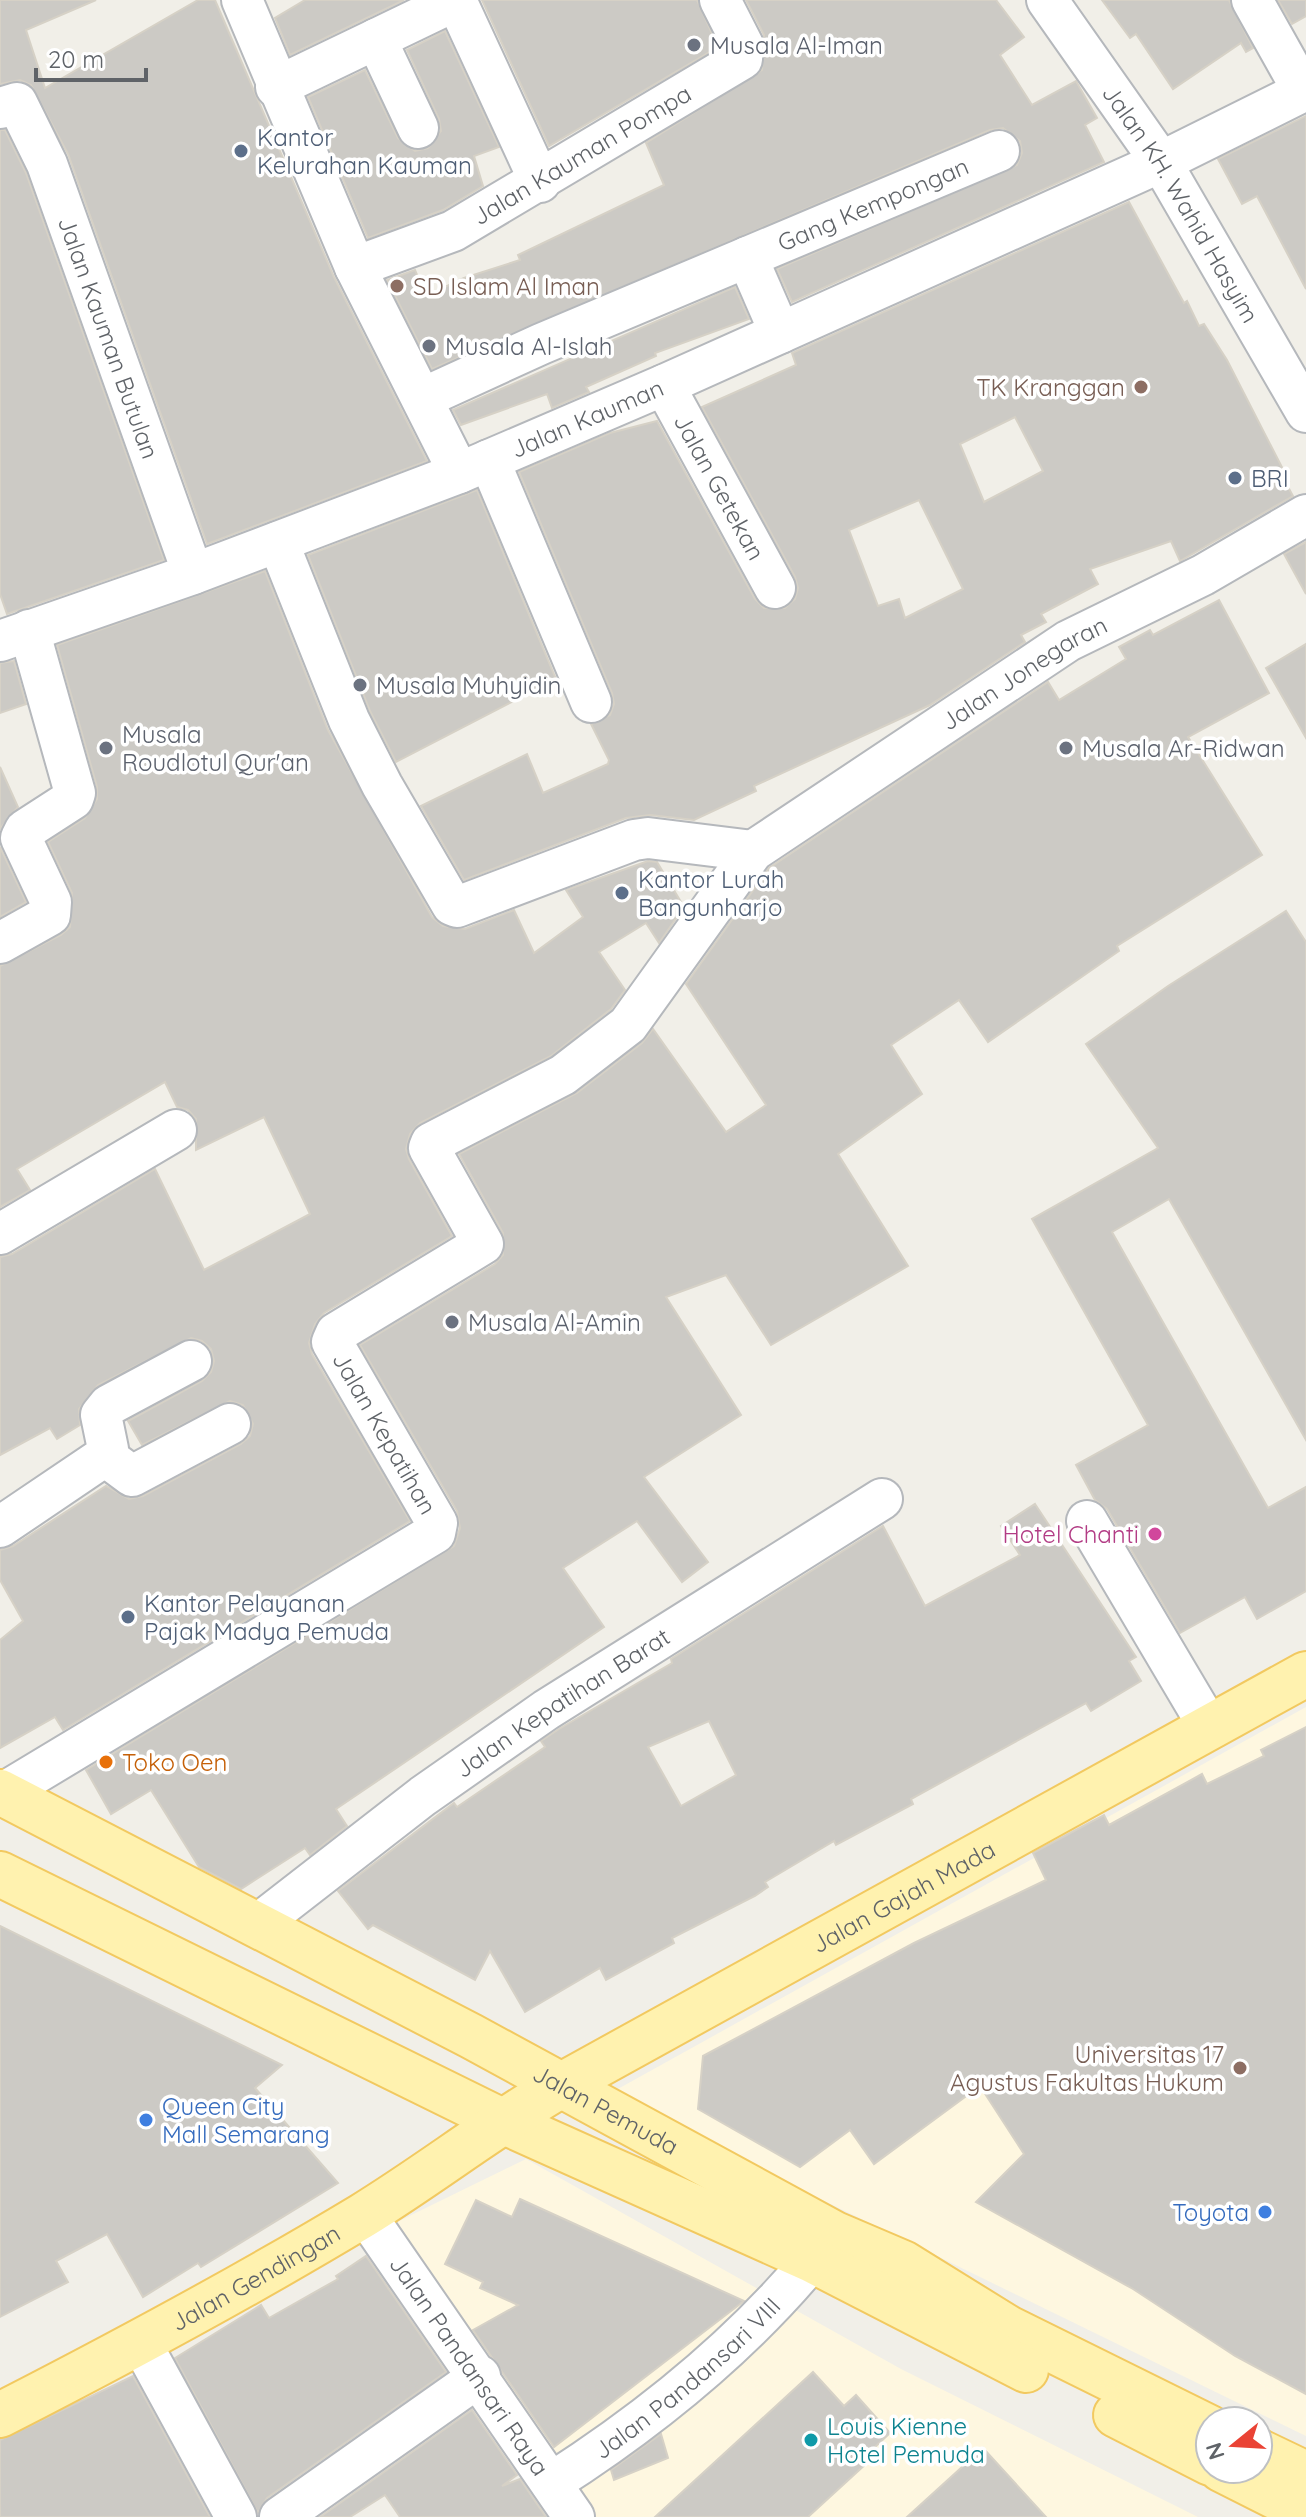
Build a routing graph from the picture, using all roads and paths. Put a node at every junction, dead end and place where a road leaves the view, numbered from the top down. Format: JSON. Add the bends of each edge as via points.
{"nodes":[{"id":1,"x":242,"y":0,"type":"edge"},
{"id":2,"x":456,"y":0,"type":"edge"},
{"id":3,"x":720,"y":0,"type":"edge"},
{"id":4,"x":1047,"y":0,"type":"edge"},
{"id":5,"x":1252,"y":0,"type":"edge"},
{"id":6,"x":376,"y":39,"type":"junction"},
{"id":7,"x":276,"y":87,"type":"junction"},
{"id":8,"x":1304,"y":91,"type":"edge"},
{"id":9,"x":9,"y":105,"type":"edge"},
{"id":10,"x":418,"y":128,"type":"dead end"},
{"id":11,"x":999,"y":151,"type":"dead end"},
{"id":12,"x":1161,"y":162,"type":"junction"},
{"id":13,"x":540,"y":182,"type":"junction"},
{"id":14,"x":747,"y":257,"type":"junction"},
{"id":15,"x":355,"y":267,"type":"junction"},
{"id":16,"x":780,"y":333,"type":"junction"},
{"id":17,"x":664,"y":385,"type":"junction"},
{"id":18,"x":423,"y":398,"type":"junction"},
{"id":19,"x":1306,"y":412,"type":"edge"},
{"id":20,"x":474,"y":467,"type":"junction"},
{"id":21,"x":1306,"y":515,"type":"edge"},
{"id":22,"x":278,"y":542,"type":"junction"},
{"id":23,"x":193,"y":574,"type":"junction"},
{"id":24,"x":775,"y":588,"type":"dead end"},
{"id":25,"x":14,"y":635,"type":"edge"},
{"id":26,"x":591,"y":702,"type":"dead end"},
{"id":27,"x":753,"y":851,"type":"junction"},
{"id":28,"x":0,"y":943,"type":"edge"},
{"id":29,"x":496,"y":1112,"type":"joint"},
{"id":30,"x":176,"y":1130,"type":"dead end"},
{"id":31,"x":0,"y":1234,"type":"edge"},
{"id":32,"x":191,"y":1361,"type":"dead end"},
{"id":33,"x":230,"y":1424,"type":"dead end"},
{"id":34,"x":105,"y":1456,"type":"junction"},
{"id":35,"x":882,"y":1499,"type":"dead end"},
{"id":36,"x":1087,"y":1521,"type":"dead end"},
{"id":37,"x":0,"y":1527,"type":"edge"},
{"id":38,"x":1306,"y":1674,"type":"edge"},
{"id":39,"x":1209,"y":1727,"type":"junction"},
{"id":40,"x":1,"y":1793,"type":"edge"},
{"id":41,"x":0,"y":1874,"type":"edge"},
{"id":42,"x":257,"y":1925,"type":"junction"},
{"id":43,"x":627,"y":2049,"type":"junction"},
{"id":44,"x":560,"y":2086,"type":"junction"},
{"id":45,"x":616,"y":2118,"type":"junction"},
{"id":46,"x":500,"y":2120,"type":"junction"},
{"id":47,"x":365,"y":2214,"type":"junction"},
{"id":48,"x":812,"y":2260,"type":"junction"},
{"id":49,"x":1002,"y":2341,"type":"junction"},
{"id":50,"x":141,"y":2343,"type":"junction"},
{"id":51,"x":480,"y":2376,"type":"junction"},
{"id":52,"x":0,"y":2415,"type":"edge"},
{"id":53,"x":1194,"y":2421,"type":"edge"},
{"id":54,"x":1194,"y":2454,"type":"edge"},
{"id":55,"x":1274,"y":2459,"type":"edge"},
{"id":56,"x":1306,"y":2474,"type":"edge"},
{"id":57,"x":551,"y":2483,"type":"junction"},
{"id":58,"x":1253,"y":2485,"type":"edge"},
{"id":59,"x":1306,"y":2512,"type":"edge"},
{"id":60,"x":236,"y":2517,"type":"edge"},
{"id":61,"x":280,"y":2517,"type":"edge"},
{"id":62,"x":574,"y":2517,"type":"edge"}],
"edges":[{"from":1,"to":7,"type":"street"},
{"from":2,"to":6,"type":"street"},
{"from":2,"to":13,"type":"street"},
{"from":3,"to":13,"type":"street","name":"Jalan Kauman Pompa","via":[[743,45],[742,59]]},
{"from":4,"to":12,"type":"street","name":"Jalan KH. Wahid Hasyim"},
{"from":5,"to":8,"type":"street"},
{"from":6,"to":7,"type":"street"},
{"from":6,"to":10,"type":"street"},
{"from":7,"to":15,"type":"street"},
{"from":8,"to":12,"type":"street","name":"Jalan Kauman"},
{"from":9,"to":23,"type":"street","name":"Jalan Kauman Butulan","via":[[54,182]]},
{"from":11,"to":14,"type":"street","name":"Gang Kempongan"},
{"from":12,"to":16,"type":"street","name":"Jalan Kauman"},
{"from":12,"to":19,"type":"street","name":"Jalan KH. Wahid Hasyim"},
{"from":13,"to":15,"type":"street","name":"Jalan Kauman Pompa","via":[[453,231]]},
{"from":14,"to":16,"type":"street","name":"Gang Kempongan"},
{"from":14,"to":18,"type":"street","name":"Gang Kempongan"},
{"from":15,"to":18,"type":"street"},
{"from":16,"to":17,"type":"street","name":"Jalan Kauman"},
{"from":17,"to":20,"type":"street","name":"Jalan Kauman"},
{"from":17,"to":24,"type":"street","name":"Jalan Getekan"},
{"from":18,"to":20,"type":"street"},
{"from":20,"to":22,"type":"street","name":"Jalan Kauman"},
{"from":20,"to":26,"type":"street"},
{"from":21,"to":27,"type":"street","name":"Jalan Jonegaran","via":[[1203,575],[1056,649]]},
{"from":22,"to":23,"type":"street","name":"Jalan Kauman"},
{"from":22,"to":27,"type":"street","via":[[349,720],[452,905],[634,840]]},
{"from":23,"to":25,"type":"street","name":"Jalan Kauman"},
{"from":25,"to":28,"type":"street","via":[[75,793],[21,838],[51,902],[50,915]]},
{"from":27,"to":29,"type":"street","name":"Jalan Jonegaran","via":[[628,1025],[563,1075]]},
{"from":29,"to":40,"type":"street","name":"Jalan Kepatihan","via":[[429,1148],[483,1240],[482,1247],[336,1333],[332,1342],[437,1523],[435,1533]]},
{"from":30,"to":31,"type":"street"},
{"from":32,"to":34,"type":"street","via":[[103,1410]]},
{"from":33,"to":34,"type":"street","via":[[132,1476]]},
{"from":34,"to":37,"type":"street"},
{"from":35,"to":42,"type":"street","name":"Jalan Kepatihan Barat","via":[[546,1710],[423,1796]]},
{"from":36,"to":39,"type":"street"},
{"from":38,"to":39,"type":"main road","name":"Jalan Gajah Mada"},
{"from":39,"to":43,"type":"main road","name":"Jalan Gajah Mada"},
{"from":40,"to":42,"type":"main road","name":"Jalan Pemuda"},
{"from":41,"to":46,"type":"main road","name":"Jalan Pemuda"},
{"from":42,"to":44,"type":"main road","name":"Jalan Pemuda"},
{"from":43,"to":44,"type":"main road","name":"Jalan Gajah Mada"},
{"from":43,"to":45,"type":"main road","via":[[613,2058],[602,2076],[600,2090]]},
{"from":44,"to":45,"type":"main road","name":"Jalan Pemuda"},
{"from":44,"to":46,"type":"main road","name":"Jalan Gajah Mada"},
{"from":45,"to":49,"type":"main road","name":"Jalan Pemuda","via":[[835,2234],[903,2263]]},
{"from":46,"to":47,"type":"main road","name":"Jalan Gendingan"},
{"from":46,"to":48,"type":"main road","name":"Jalan Pemuda"},
{"from":47,"to":50,"type":"main road","name":"Jalan Gendingan"},
{"from":47,"to":51,"type":"street","name":"Jalan Pandansari Raya"},
{"from":48,"to":49,"type":"main road","name":"Jalan Pemuda"},
{"from":48,"to":57,"type":"street","name":"Jalan Pandansari VIII","via":[[766,2315],[683,2389]]},
{"from":49,"to":53,"type":"main road","name":"Jalan Pemuda"},
{"from":49,"to":54,"type":"main road","name":"Jalan Pemuda"},
{"from":50,"to":52,"type":"main road","name":"Jalan Gendingan"},
{"from":50,"to":60,"type":"street"},
{"from":51,"to":57,"type":"street","name":"Jalan Pandansari Raya"},
{"from":51,"to":61,"type":"street"},
{"from":55,"to":56,"type":"main road"},
{"from":57,"to":62,"type":"street","name":"Jalan Pandansari Raya"},
{"from":58,"to":59,"type":"main road"}]}
